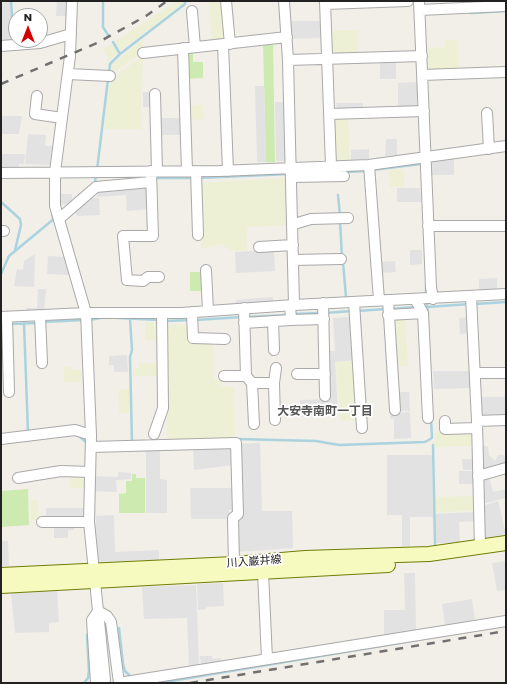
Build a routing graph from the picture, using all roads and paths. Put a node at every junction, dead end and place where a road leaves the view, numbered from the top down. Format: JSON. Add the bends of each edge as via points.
{"nodes":[{"id":1,"x":72,"y":1,"type":"edge"},
{"id":2,"x":226,"y":1,"type":"edge"},
{"id":3,"x":284,"y":1,"type":"edge"},
{"id":4,"x":408,"y":1,"type":"edge"},
{"id":5,"x":325,"y":2,"type":"edge"},
{"id":6,"x":506,"y":6,"type":"edge"},
{"id":7,"x":420,"y":10,"type":"edge"},
{"id":8,"x":192,"y":11,"type":"dead end"},
{"id":9,"x":69,"y":34,"type":"junction"},
{"id":10,"x":285,"y":38,"type":"junction"},
{"id":11,"x":226,"y":45,"type":"junction"},
{"id":12,"x":1,"y":46,"type":"edge"},
{"id":13,"x":195,"y":47,"type":"junction"},
{"id":14,"x":183,"y":48,"type":"junction"},
{"id":15,"x":143,"y":53,"type":"dead end"},
{"id":16,"x":419,"y":56,"type":"junction"},
{"id":17,"x":327,"y":59,"type":"junction"},
{"id":18,"x":288,"y":60,"type":"junction"},
{"id":19,"x":506,"y":72,"type":"edge"},
{"id":20,"x":68,"y":74,"type":"junction"},
{"id":21,"x":422,"y":75,"type":"junction"},
{"id":22,"x":109,"y":77,"type":"dead end"},
{"id":23,"x":155,"y":94,"type":"dead end"},
{"id":24,"x":36,"y":96,"type":"dead end"},
{"id":25,"x":421,"y":111,"type":"junction"},
{"id":26,"x":487,"y":113,"type":"dead end"},
{"id":27,"x":329,"y":114,"type":"junction"},
{"id":28,"x":60,"y":117,"type":"junction"},
{"id":29,"x":506,"y":146,"type":"edge"},
{"id":30,"x":488,"y":149,"type":"junction"},
{"id":31,"x":423,"y":157,"type":"junction"},
{"id":32,"x":331,"y":166,"type":"junction"},
{"id":33,"x":369,"y":169,"type":"junction"},
{"id":34,"x":228,"y":171,"type":"junction"},
{"id":35,"x":55,"y":172,"type":"junction"},
{"id":36,"x":1,"y":173,"type":"edge"},
{"id":37,"x":292,"y":173,"type":"junction"},
{"id":38,"x":194,"y":174,"type":"junction"},
{"id":39,"x":152,"y":176,"type":"junction"},
{"id":40,"x":344,"y":176,"type":"dead end"},
{"id":41,"x":58,"y":216,"type":"junction"},
{"id":42,"x":348,"y":218,"type":"dead end"},
{"id":43,"x":294,"y":224,"type":"junction"},
{"id":44,"x":428,"y":226,"type":"junction"},
{"id":45,"x":506,"y":226,"type":"edge"},
{"id":46,"x":198,"y":235,"type":"dead end"},
{"id":47,"x":293,"y":246,"type":"junction"},
{"id":48,"x":259,"y":247,"type":"dead end"},
{"id":49,"x":341,"y":259,"type":"dead end"},
{"id":50,"x":293,"y":260,"type":"junction"},
{"id":51,"x":206,"y":270,"type":"dead end"},
{"id":52,"x":159,"y":277,"type":"dead end"},
{"id":53,"x":506,"y":294,"type":"edge"},
{"id":54,"x":433,"y":299,"type":"junction"},
{"id":55,"x":471,"y":302,"type":"junction"},
{"id":56,"x":386,"y":306,"type":"junction"},
{"id":57,"x":419,"y":306,"type":"junction"},
{"id":58,"x":354,"y":308,"type":"junction"},
{"id":59,"x":208,"y":311,"type":"junction"},
{"id":60,"x":291,"y":312,"type":"junction"},
{"id":61,"x":324,"y":312,"type":"junction"},
{"id":62,"x":244,"y":316,"type":"junction"},
{"id":63,"x":193,"y":317,"type":"junction"},
{"id":64,"x":86,"y":318,"type":"junction"},
{"id":65,"x":162,"y":318,"type":"junction"},
{"id":66,"x":40,"y":320,"type":"junction"},
{"id":67,"x":5,"y":321,"type":"edge"},
{"id":68,"x":273,"y":321,"type":"junction"},
{"id":69,"x":225,"y":338,"type":"dead end"},
{"id":70,"x":274,"y":350,"type":"dead end"},
{"id":71,"x":42,"y":363,"type":"dead end"},
{"id":72,"x":276,"y":368,"type":"dead end"},
{"id":73,"x":475,"y":373,"type":"junction"},
{"id":74,"x":506,"y":373,"type":"edge"},
{"id":75,"x":297,"y":374,"type":"dead end"},
{"id":76,"x":324,"y":374,"type":"junction"},
{"id":77,"x":224,"y":376,"type":"dead end"},
{"id":78,"x":249,"y":380,"type":"junction"},
{"id":79,"x":274,"y":383,"type":"junction"},
{"id":80,"x":9,"y":392,"type":"dead end"},
{"id":81,"x":325,"y":396,"type":"dead end"},
{"id":82,"x":395,"y":410,"type":"dead end"},
{"id":83,"x":428,"y":418,"type":"dead end"},
{"id":84,"x":275,"y":420,"type":"dead end"},
{"id":85,"x":445,"y":420,"type":"dead end"},
{"id":86,"x":506,"y":420,"type":"edge"},
{"id":87,"x":254,"y":424,"type":"dead end"},
{"id":88,"x":477,"y":425,"type":"junction"},
{"id":89,"x":362,"y":428,"type":"dead end"},
{"id":90,"x":154,"y":434,"type":"dead end"},
{"id":91,"x":1,"y":439,"type":"edge"},
{"id":92,"x":91,"y":443,"type":"junction"},
{"id":93,"x":506,"y":468,"type":"edge"},
{"id":94,"x":90,"y":472,"type":"junction"},
{"id":95,"x":478,"y":476,"type":"junction"},
{"id":96,"x":18,"y":478,"type":"dead end"},
{"id":97,"x":42,"y":522,"type":"dead end"},
{"id":98,"x":89,"y":522,"type":"junction"},
{"id":99,"x":506,"y":543,"type":"edge"},
{"id":100,"x":480,"y":548,"type":"junction"},
{"id":101,"x":506,"y":552,"type":"edge"},
{"id":102,"x":234,"y":564,"type":"junction"},
{"id":103,"x":263,"y":572,"type":"junction"},
{"id":104,"x":1,"y":575,"type":"edge"},
{"id":105,"x":95,"y":576,"type":"junction"},
{"id":106,"x":1,"y":586,"type":"edge"},
{"id":107,"x":98,"y":611,"type":"junction"},
{"id":108,"x":506,"y":621,"type":"edge"},
{"id":109,"x":267,"y":659,"type":"junction"},
{"id":110,"x":100,"y":681,"type":"edge"},
{"id":111,"x":119,"y":683,"type":"edge"}],
"edges":[{"from":1,"to":9,"type":"street"},
{"from":2,"to":11,"type":"street"},
{"from":3,"to":10,"type":"street"},
{"from":4,"to":5,"type":"street"},
{"from":5,"to":17,"type":"street"},
{"from":6,"to":7,"type":"street"},
{"from":7,"to":16,"type":"street"},
{"from":8,"to":13,"type":"street"},
{"from":9,"to":12,"type":"street","via":[[40,43]]},
{"from":9,"to":20,"type":"street"},
{"from":10,"to":11,"type":"street"},
{"from":10,"to":18,"type":"street"},
{"from":11,"to":13,"type":"street"},
{"from":11,"to":34,"type":"street"},
{"from":13,"to":14,"type":"street"},
{"from":14,"to":15,"type":"street"},
{"from":14,"to":38,"type":"street"},
{"from":16,"to":17,"type":"street"},
{"from":16,"to":21,"type":"street"},
{"from":17,"to":18,"type":"street"},
{"from":17,"to":27,"type":"street"},
{"from":18,"to":37,"type":"street"},
{"from":19,"to":21,"type":"street"},
{"from":20,"to":22,"type":"street"},
{"from":20,"to":28,"type":"street"},
{"from":21,"to":25,"type":"street"},
{"from":23,"to":39,"type":"street"},
{"from":24,"to":28,"type":"street","via":[[35,114]]},
{"from":25,"to":27,"type":"street"},
{"from":25,"to":31,"type":"street"},
{"from":26,"to":30,"type":"street"},
{"from":27,"to":32,"type":"street"},
{"from":28,"to":35,"type":"street"},
{"from":29,"to":30,"type":"street"},
{"from":30,"to":31,"type":"street"},
{"from":31,"to":33,"type":"street"},
{"from":31,"to":44,"type":"street"},
{"from":32,"to":33,"type":"street"},
{"from":32,"to":37,"type":"street"},
{"from":33,"to":56,"type":"street"},
{"from":34,"to":37,"type":"street"},
{"from":34,"to":38,"type":"street"},
{"from":35,"to":36,"type":"street"},
{"from":35,"to":39,"type":"street","via":[[97,171]]},
{"from":35,"to":41,"type":"street"},
{"from":37,"to":40,"type":"street"},
{"from":37,"to":43,"type":"street"},
{"from":38,"to":39,"type":"street"},
{"from":38,"to":46,"type":"street"},
{"from":39,"to":41,"type":"street","via":[[96,187]]},
{"from":39,"to":52,"type":"street","via":[[153,236],[123,236],[126,280],[143,281],[148,277]]},
{"from":41,"to":64,"type":"street"},
{"from":42,"to":43,"type":"street","via":[[311,219]]},
{"from":43,"to":47,"type":"street"},
{"from":44,"to":45,"type":"street"},
{"from":44,"to":54,"type":"street"},
{"from":47,"to":48,"type":"street"},
{"from":47,"to":50,"type":"street"},
{"from":49,"to":50,"type":"street"},
{"from":50,"to":60,"type":"street"},
{"from":51,"to":59,"type":"street"},
{"from":53,"to":55,"type":"street"},
{"from":54,"to":55,"type":"street"},
{"from":54,"to":57,"type":"street"},
{"from":55,"to":73,"type":"street"},
{"from":56,"to":57,"type":"street"},
{"from":56,"to":57,"type":"street"},
{"from":56,"to":58,"type":"street"},
{"from":56,"to":82,"type":"street"},
{"from":57,"to":83,"type":"street"},
{"from":58,"to":61,"type":"street"},
{"from":58,"to":89,"type":"street"},
{"from":59,"to":62,"type":"street"},
{"from":59,"to":63,"type":"street"},
{"from":60,"to":61,"type":"street"},
{"from":60,"to":61,"type":"street"},
{"from":60,"to":62,"type":"street"},
{"from":60,"to":68,"type":"street"},
{"from":61,"to":76,"type":"street"},
{"from":62,"to":68,"type":"street"},
{"from":62,"to":78,"type":"street"},
{"from":63,"to":65,"type":"street"},
{"from":63,"to":69,"type":"street","via":[[193,338]]},
{"from":64,"to":65,"type":"street"},
{"from":64,"to":66,"type":"street"},
{"from":64,"to":92,"type":"street"},
{"from":65,"to":90,"type":"street","via":[[163,408]]},
{"from":66,"to":67,"type":"street"},
{"from":66,"to":71,"type":"street"},
{"from":67,"to":80,"type":"street"},
{"from":68,"to":70,"type":"street"},
{"from":72,"to":79,"type":"street"},
{"from":73,"to":74,"type":"street"},
{"from":73,"to":88,"type":"street"},
{"from":75,"to":76,"type":"street"},
{"from":76,"to":81,"type":"street"},
{"from":77,"to":78,"type":"street"},
{"from":78,"to":79,"type":"street"},
{"from":78,"to":87,"type":"street"},
{"from":79,"to":84,"type":"street"},
{"from":85,"to":88,"type":"street","via":[[445,429]]},
{"from":86,"to":88,"type":"street"},
{"from":88,"to":95,"type":"street"},
{"from":91,"to":92,"type":"street","via":[[75,430]]},
{"from":92,"to":94,"type":"street"},
{"from":92,"to":102,"type":"street","via":[[236,443],[238,514],[233,518]]},
{"from":93,"to":95,"type":"street"},
{"from":94,"to":96,"type":"street","via":[[61,471]]},
{"from":94,"to":98,"type":"street"},
{"from":95,"to":100,"type":"street"},
{"from":97,"to":98,"type":"street"},
{"from":98,"to":105,"type":"street"},
{"from":99,"to":100,"type":"main road","name":"川入巌井線"},
{"from":100,"to":102,"type":"main road","name":"川入巌井線","via":[[429,554],[305,558]]},
{"from":101,"to":103,"type":"main road","name":"川入巌井線","via":[[430,563]]},
{"from":102,"to":105,"type":"main road","name":"川入巌井線"},
{"from":103,"to":105,"type":"main road","name":"川入巌井線"},
{"from":103,"to":109,"type":"street"},
{"from":104,"to":105,"type":"main road","name":"川入巌井線"},
{"from":105,"to":106,"type":"main road","name":"川入巌井線"},
{"from":105,"to":107,"type":"street"},
{"from":107,"to":110,"type":"street"},
{"from":107,"to":111,"type":"street","via":[[111,622]]},
{"from":108,"to":109,"type":"street"},
{"from":109,"to":111,"type":"street"}]}
